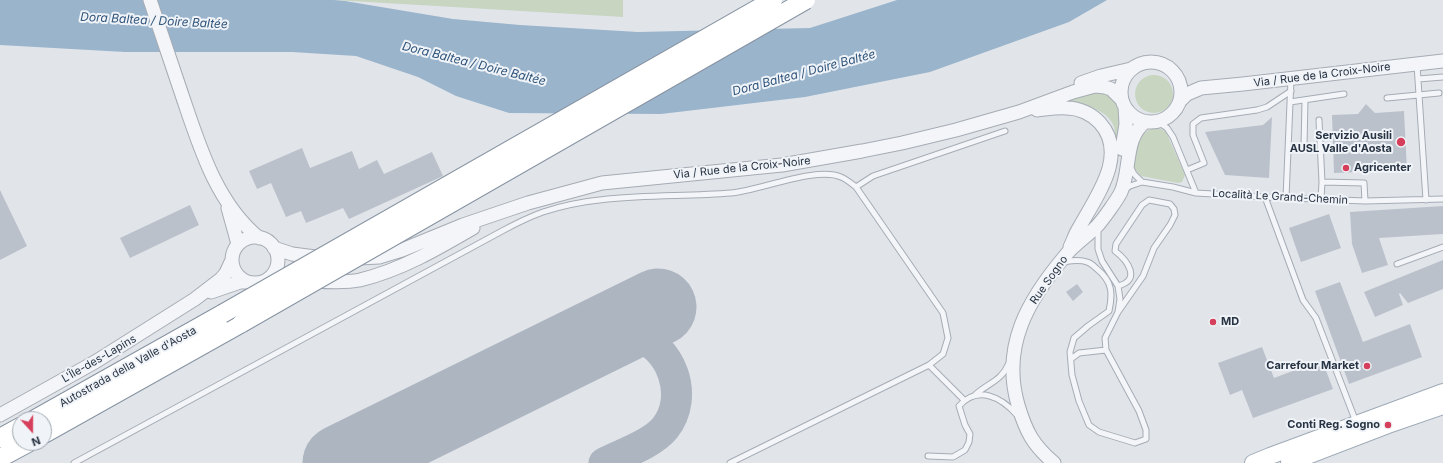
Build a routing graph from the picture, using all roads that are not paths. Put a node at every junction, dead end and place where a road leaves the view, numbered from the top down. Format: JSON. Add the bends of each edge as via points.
{"nodes":[{"id":1,"x":150,"y":0,"type":"edge"},
{"id":2,"x":773,"y":0,"type":"edge"},
{"id":3,"x":806,"y":0,"type":"edge"},
{"id":4,"x":1443,"y":61,"type":"edge"},
{"id":5,"x":1417,"y":64,"type":"junction"},
{"id":6,"x":1131,"y":69,"type":"junction"},
{"id":7,"x":1443,"y":77,"type":"edge"},
{"id":8,"x":1179,"y":78,"type":"junction"},
{"id":9,"x":1291,"y":78,"type":"junction"},
{"id":10,"x":1418,"y":79,"type":"junction"},
{"id":11,"x":1201,"y":88,"type":"junction"},
{"id":12,"x":1291,"y":91,"type":"junction"},
{"id":13,"x":1440,"y":93,"type":"dead end"},
{"id":14,"x":1344,"y":94,"type":"dead end"},
{"id":15,"x":1420,"y":96,"type":"junction"},
{"id":16,"x":1387,"y":98,"type":"dead end"},
{"id":17,"x":1181,"y":100,"type":"junction"},
{"id":18,"x":1305,"y":100,"type":"junction"},
{"id":19,"x":1290,"y":102,"type":"junction"},
{"id":20,"x":1123,"y":103,"type":"junction"},
{"id":21,"x":1019,"y":112,"type":"junction"},
{"id":22,"x":1319,"y":120,"type":"dead end"},
{"id":23,"x":982,"y":122,"type":"junction"},
{"id":24,"x":1151,"y":122,"type":"junction"},
{"id":25,"x":1004,"y":131,"type":"dead end"},
{"id":26,"x":1304,"y":146,"type":"dead end"},
{"id":27,"x":1128,"y":163,"type":"junction"},
{"id":28,"x":1187,"y":170,"type":"junction"},
{"id":29,"x":1142,"y":182,"type":"junction"},
{"id":30,"x":1322,"y":182,"type":"junction"},
{"id":31,"x":856,"y":187,"type":"junction"},
{"id":32,"x":1121,"y":192,"type":"junction"},
{"id":33,"x":222,"y":193,"type":"junction"},
{"id":34,"x":1196,"y":193,"type":"junction"},
{"id":35,"x":1265,"y":197,"type":"junction"},
{"id":36,"x":1286,"y":198,"type":"junction"},
{"id":37,"x":1321,"y":199,"type":"junction"},
{"id":38,"x":1443,"y":199,"type":"edge"},
{"id":39,"x":1426,"y":200,"type":"junction"},
{"id":40,"x":1365,"y":201,"type":"junction"},
{"id":41,"x":501,"y":212,"type":"junction"},
{"id":42,"x":1098,"y":225,"type":"junction"},
{"id":43,"x":259,"y":238,"type":"junction"},
{"id":44,"x":238,"y":244,"type":"junction"},
{"id":45,"x":1443,"y":247,"type":"edge"},
{"id":46,"x":274,"y":248,"type":"junction"},
{"id":47,"x":1066,"y":253,"type":"junction"},
{"id":48,"x":232,"y":260,"type":"junction"},
{"id":49,"x":1397,"y":264,"type":"dead end"},
{"id":50,"x":270,"y":276,"type":"junction"},
{"id":51,"x":247,"y":282,"type":"junction"},
{"id":52,"x":1118,"y":286,"type":"junction"},
{"id":53,"x":195,"y":299,"type":"junction"},
{"id":54,"x":1118,"y":312,"type":"junction"},
{"id":55,"x":1106,"y":350,"type":"junction"},
{"id":56,"x":1013,"y":351,"type":"junction"},
{"id":57,"x":1071,"y":359,"type":"junction"},
{"id":58,"x":929,"y":365,"type":"junction"},
{"id":59,"x":1443,"y":392,"type":"edge"},
{"id":60,"x":974,"y":396,"type":"junction"},
{"id":61,"x":964,"y":400,"type":"junction"},
{"id":62,"x":1443,"y":406,"type":"edge"},
{"id":63,"x":49,"y":411,"type":"edge"},
{"id":64,"x":0,"y":415,"type":"edge"},
{"id":65,"x":1022,"y":421,"type":"junction"},
{"id":66,"x":1357,"y":423,"type":"junction"},
{"id":67,"x":52,"y":430,"type":"edge"},
{"id":68,"x":12,"y":431,"type":"edge"},
{"id":69,"x":0,"y":438,"type":"edge"},
{"id":70,"x":13,"y":451,"type":"edge"},
{"id":71,"x":928,"y":456,"type":"dead end"},
{"id":72,"x":0,"y":458,"type":"edge"},
{"id":73,"x":1045,"y":458,"type":"edge"},
{"id":74,"x":74,"y":463,"type":"edge"},
{"id":75,"x":730,"y":463,"type":"edge"},
{"id":76,"x":1054,"y":463,"type":"edge"},
{"id":77,"x":1253,"y":463,"type":"edge"},
{"id":78,"x":1289,"y":463,"type":"edge"}],
"edges":[{"from":1,"to":33,"type":"street","via":[[197,139]]},
{"from":2,"to":63,"type":"highway","name":"Autostrada della Valle d'Aosta","bridge":true},
{"from":3,"to":67,"type":"highway","bridge":true},
{"from":4,"to":5,"type":"street","name":"Via / Rue de la Croix-Noire"},
{"from":5,"to":9,"type":"street","name":"Via / Rue de la Croix-Noire"},
{"from":5,"to":10,"type":"lane"},
{"from":6,"to":8,"type":"street","via":[[1139,64],[1157,62],[1170,68]]},
{"from":6,"to":20,"type":"street","via":[[1122,83]]},
{"from":6,"to":23,"type":"street","name":"Via / Rue de la Croix-Noire","via":[[1089,80]]},
{"from":7,"to":10,"type":"lane"},
{"from":8,"to":11,"type":"street","name":"Via / Rue de la Croix-Noire","via":[[1186,84]]},
{"from":8,"to":17,"type":"street"},
{"from":9,"to":11,"type":"street","name":"Via / Rue de la Croix-Noire"},
{"from":9,"to":12,"type":"lane"},
{"from":10,"to":15,"type":"lane"},
{"from":11,"to":17,"type":"street","name":"Via / Rue de la Croix-Noire","via":[[1193,90]]},
{"from":12,"to":19,"type":"lane"},
{"from":12,"to":28,"type":"lane","via":[[1267,107],[1201,118],[1193,124],[1193,135],[1204,163]]},
{"from":13,"to":15,"type":"lane"},
{"from":14,"to":18,"type":"lane"},
{"from":15,"to":16,"type":"lane"},
{"from":15,"to":39,"type":"lane"},
{"from":17,"to":24,"type":"street","via":[[1175,112],[1164,120]]},
{"from":18,"to":19,"type":"lane"},
{"from":18,"to":26,"type":"lane"},
{"from":19,"to":36,"type":"lane"},
{"from":20,"to":21,"type":"street","name":"Via / Rue de la Croix-Noire","via":[[1112,89],[1095,86]]},
{"from":20,"to":24,"type":"street","via":[[1133,117]]},
{"from":20,"to":47,"type":"street","name":"Rue Sogno","via":[[1126,124],[1114,181],[1099,211]]},
{"from":21,"to":23,"type":"street","name":"Via / Rue de la Croix-Noire"},
{"from":21,"to":47,"type":"street","via":[[1068,108],[1084,112],[1095,117],[1110,137],[1110,162],[1105,179]]},
{"from":22,"to":30,"type":"lane"},
{"from":23,"to":41,"type":"street","name":"Via / Rue de la Croix-Noire","via":[[902,143],[782,165],[602,183]]},
{"from":24,"to":27,"type":"street","name":"Rue Sogno","via":[[1138,128],[1133,137]]},
{"from":24,"to":28,"type":"lane","via":[[1167,128]]},
{"from":25,"to":31,"type":"lane","via":[[873,176]]},
{"from":27,"to":29,"type":"lane"},
{"from":27,"to":32,"type":"street","name":"Rue Sogno"},
{"from":28,"to":34,"type":"lane"},
{"from":29,"to":32,"type":"lane"},
{"from":29,"to":34,"type":"lane","name":"Località Le Grand-Chemin"},
{"from":30,"to":37,"type":"lane"},
{"from":30,"to":40,"type":"lane","via":[[1364,183]]},
{"from":31,"to":58,"type":"lane","via":[[943,313],[948,338],[942,354]]},
{"from":31,"to":74,"type":"lane","via":[[839,176],[821,174],[776,182],[750,191],[639,196],[580,203],[543,212],[502,230]]},
{"from":32,"to":42,"type":"street","name":"Rue Sogno"},
{"from":33,"to":43,"type":"street","via":[[245,225]]},
{"from":33,"to":44,"type":"street"},
{"from":34,"to":35,"type":"lane","name":"Località Le Grand-Chemin"},
{"from":35,"to":36,"type":"lane","name":"Località Le Grand-Chemin"},
{"from":35,"to":66,"type":"lane","via":[[1303,300],[1316,318]]},
{"from":36,"to":37,"type":"lane","name":"Località Le Grand-Chemin"},
{"from":37,"to":40,"type":"lane","name":"Località Le Grand-Chemin"},
{"from":38,"to":39,"type":"lane","name":"Località Le Grand-Chemin"},
{"from":39,"to":40,"type":"lane","name":"Località Le Grand-Chemin"},
{"from":41,"to":46,"type":"street","name":"Via / Rue de la Croix-Noire","via":[[463,224],[402,250],[379,256],[322,258],[292,254]]},
{"from":41,"to":50,"type":"street","name":"Via / Rue de la Croix-Noire","via":[[394,270],[359,280],[302,281]]},
{"from":42,"to":47,"type":"street","name":"Rue Sogno"},
{"from":42,"to":52,"type":"lane","via":[[1098,249],[1102,261]]},
{"from":43,"to":44,"type":"street","via":[[248,239]]},
{"from":43,"to":46,"type":"street"},
{"from":44,"to":48,"type":"street"},
{"from":45,"to":49,"type":"lane"},
{"from":46,"to":50,"type":"street","via":[[278,261]]},
{"from":47,"to":56,"type":"street","name":"Rue Sogno","via":[[1027,310]]},
{"from":47,"to":57,"type":"lane","via":[[1076,261],[1088,262],[1101,272],[1109,282],[1112,297],[1109,311],[1074,338]]},
{"from":48,"to":51,"type":"street","via":[[235,272]]},
{"from":48,"to":53,"type":"street","name":"L'Île-des-Lapins","via":[[221,279]]},
{"from":50,"to":51,"type":"street","via":[[260,282]]},
{"from":51,"to":53,"type":"street","name":"L'Île-des-Lapins","via":[[240,282]]},
{"from":52,"to":54,"type":"lane"},
{"from":52,"to":54,"type":"lane","via":[[1127,282],[1131,270],[1123,257],[1115,251],[1116,244],[1142,205],[1149,200],[1170,204],[1175,215],[1154,248],[1143,276]]},
{"from":53,"to":64,"type":"street","name":"L'Île-des-Lapins","via":[[95,362]]},
{"from":54,"to":55,"type":"lane","via":[[1105,338]]},
{"from":55,"to":57,"type":"lane","via":[[1079,354]]},
{"from":55,"to":57,"type":"lane","via":[[1138,411],[1146,430],[1146,439],[1135,443],[1099,432],[1089,425],[1079,401],[1072,375]]},
{"from":56,"to":60,"type":"lane","via":[[1005,371],[996,381]]},
{"from":56,"to":65,"type":"street","name":"Rue Sogno","via":[[1012,377]]},
{"from":58,"to":61,"type":"lane"},
{"from":58,"to":75,"type":"lane"},
{"from":59,"to":66,"type":"main road"},
{"from":60,"to":61,"type":"lane"},
{"from":60,"to":65,"type":"lane","via":[[999,399]]},
{"from":61,"to":71,"type":"lane","via":[[959,406],[970,434],[965,450],[953,457]]},
{"from":62,"to":78,"type":"main road"},
{"from":65,"to":73,"type":"street","name":"Rue Sogno"},
{"from":66,"to":77,"type":"main road"},
{"from":68,"to":69,"type":"highway"},
{"from":70,"to":72,"type":"highway"},
{"from":73,"to":76,"type":"street","name":"Rue Sogno"}]}
